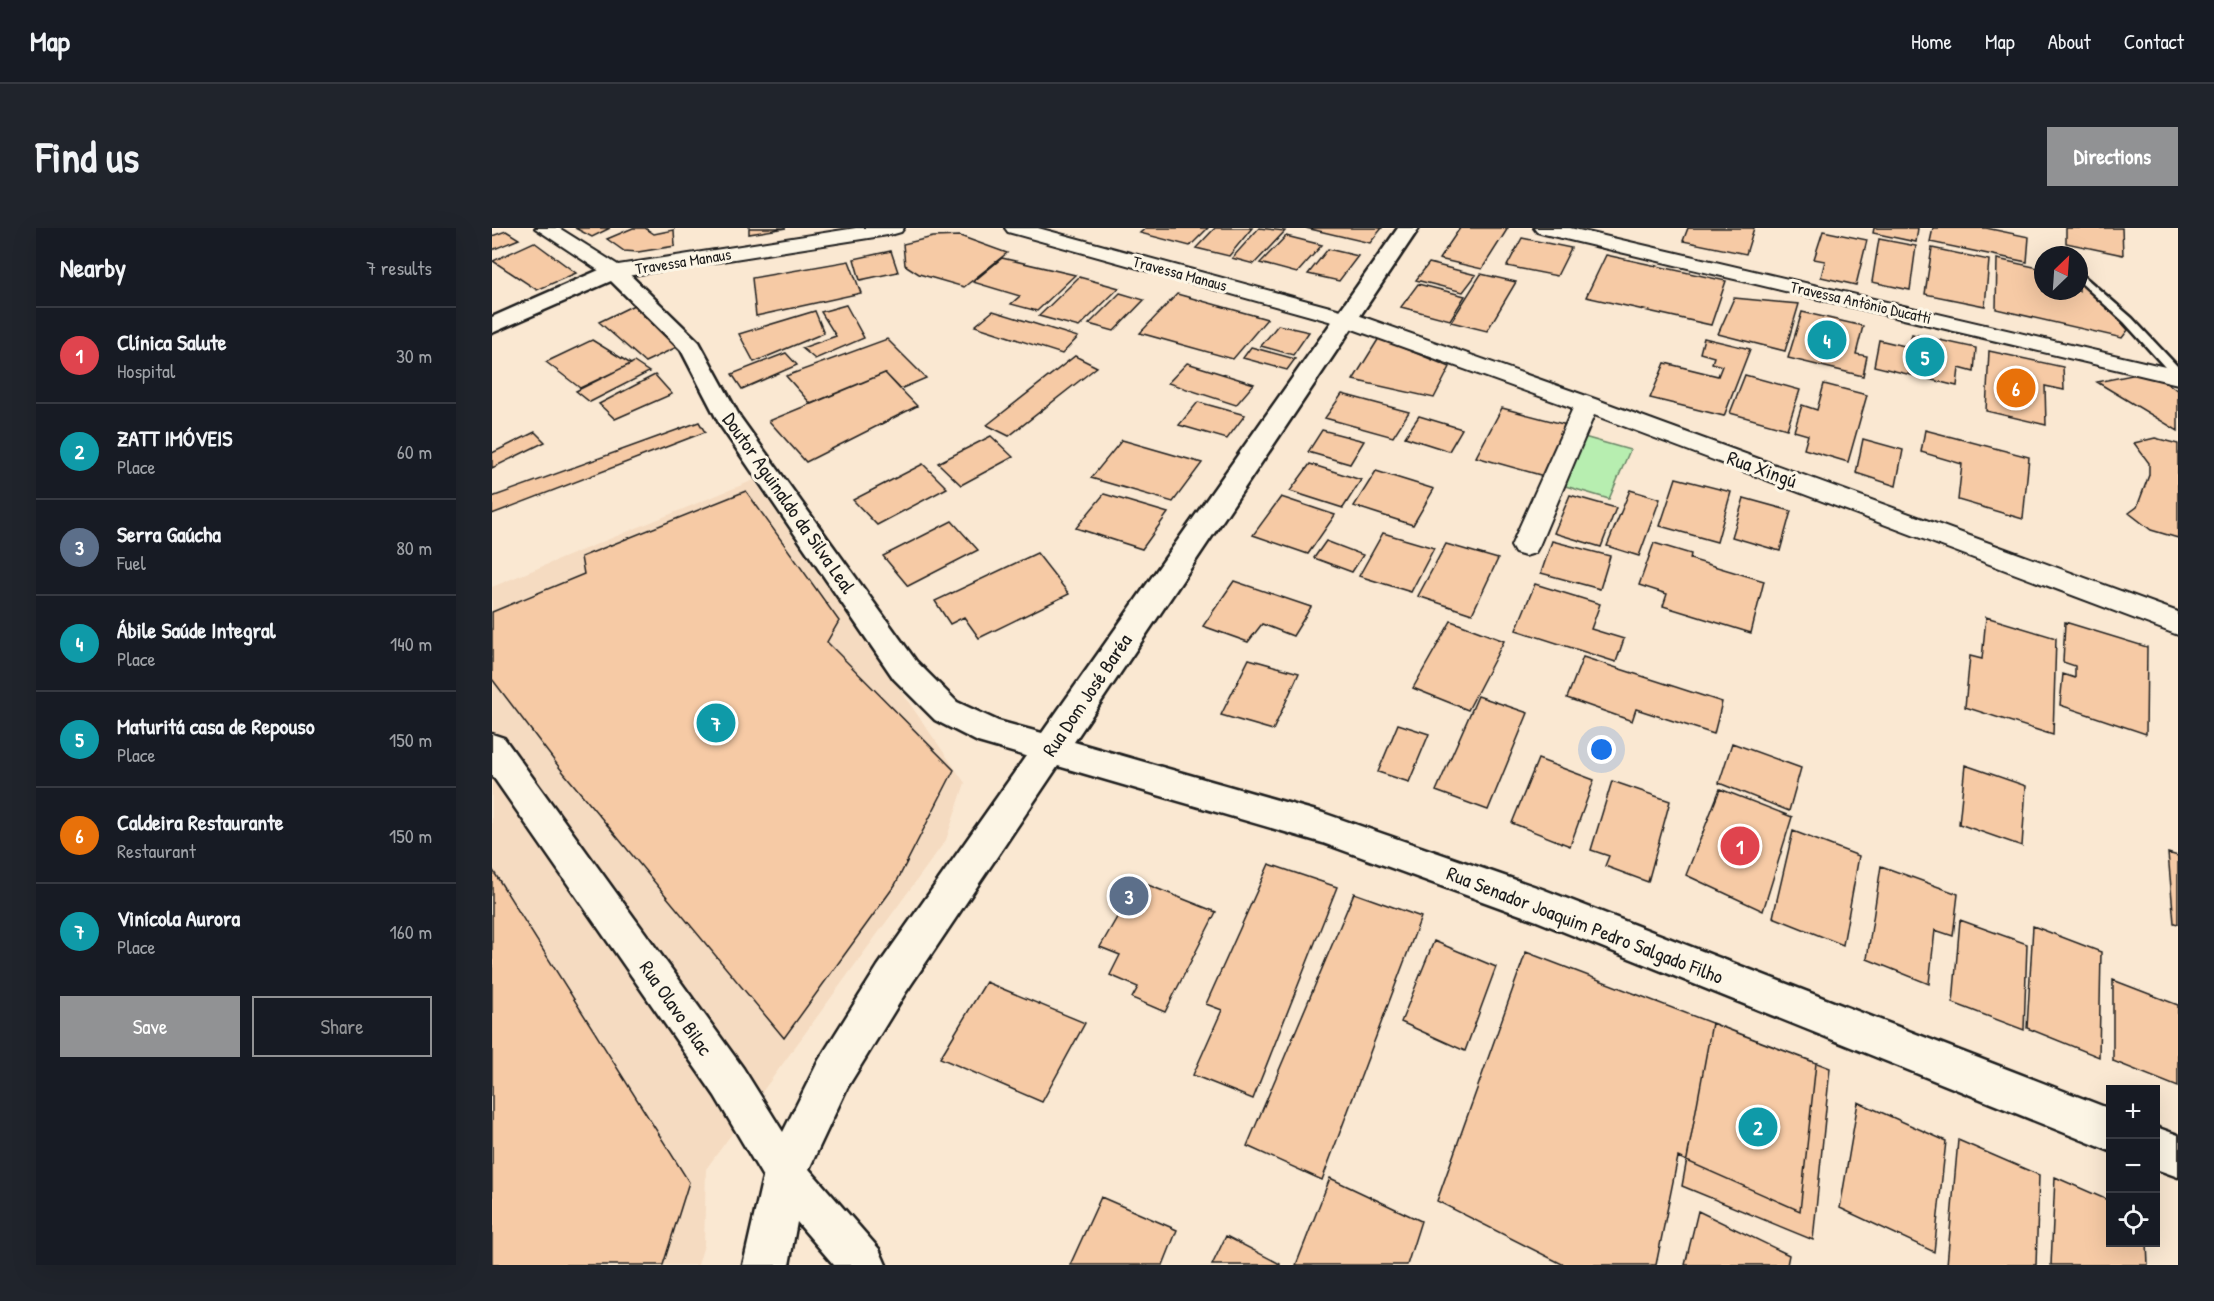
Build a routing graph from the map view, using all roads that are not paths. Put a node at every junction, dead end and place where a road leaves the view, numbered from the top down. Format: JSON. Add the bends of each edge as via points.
{"nodes":[{"id":1,"x":545,"y":228,"type":"edge"},
{"id":2,"x":894,"y":228,"type":"edge"},
{"id":3,"x":1015,"y":228,"type":"edge"},
{"id":4,"x":1409,"y":228,"type":"edge"},
{"id":5,"x":1544,"y":228,"type":"edge"},
{"id":6,"x":614,"y":272,"type":"junction"},
{"id":7,"x":2088,"y":283,"type":"edge"},
{"id":8,"x":1344,"y":318,"type":"junction"},
{"id":9,"x":492,"y":326,"type":"edge"},
{"id":10,"x":2178,"y":375,"type":"edge"},
{"id":11,"x":1587,"y":404,"type":"junction"},
{"id":12,"x":1525,"y":546,"type":"dead end"},
{"id":13,"x":2178,"y":624,"type":"edge"},
{"id":14,"x":1051,"y":748,"type":"junction"},
{"id":15,"x":494,"y":753,"type":"edge"},
{"id":16,"x":2106,"y":1128,"type":"edge"},
{"id":17,"x":2160,"y":1149,"type":"edge"},
{"id":18,"x":2178,"y":1156,"type":"edge"},
{"id":19,"x":785,"y":1174,"type":"junction"},
{"id":20,"x":766,"y":1265,"type":"edge"},
{"id":21,"x":862,"y":1265,"type":"edge"}],
"edges":[{"from":1,"to":6,"type":"street","name":"Doutor Aguinaldo da Silva Leal"},
{"from":2,"to":6,"type":"street","name":"Travessa Manaus"},
{"from":3,"to":8,"type":"street","name":"Travessa Manaus"},
{"from":4,"to":8,"type":"main road","name":"Rua Dom José Baréa"},
{"from":5,"to":10,"type":"street","name":"Travessa Antônio Ducatti"},
{"from":6,"to":9,"type":"main road"},
{"from":6,"to":14,"type":"main road","name":"Doutor Aguinaldo da Silva Leal","via":[[691,347],[729,419],[905,670],[946,711],[990,732]]},
{"from":7,"to":10,"type":"lane"},
{"from":8,"to":11,"type":"street","name":"Rua Xingú"},
{"from":8,"to":14,"type":"main road","name":"Rua Dom José Baréa"},
{"from":11,"to":12,"type":"street"},
{"from":11,"to":13,"type":"street","name":"Rua Xingú"},
{"from":14,"to":16,"type":"main road","name":"Rua Senador Joaquim Pedro Salgado Filho","via":[[1323,828],[1542,906]]},
{"from":14,"to":19,"type":"main road","name":"Rua Dom José Baréa","via":[[892,979],[833,1074]]},
{"from":15,"to":19,"type":"main road","name":"Rua Olavo Bilac","via":[[729,1082]]},
{"from":17,"to":18,"type":"main road"},
{"from":19,"to":20,"type":"main road","name":"Rua Dom José Baréa"},
{"from":19,"to":21,"type":"main road","name":"Rua Olavo Bilac"}]}
